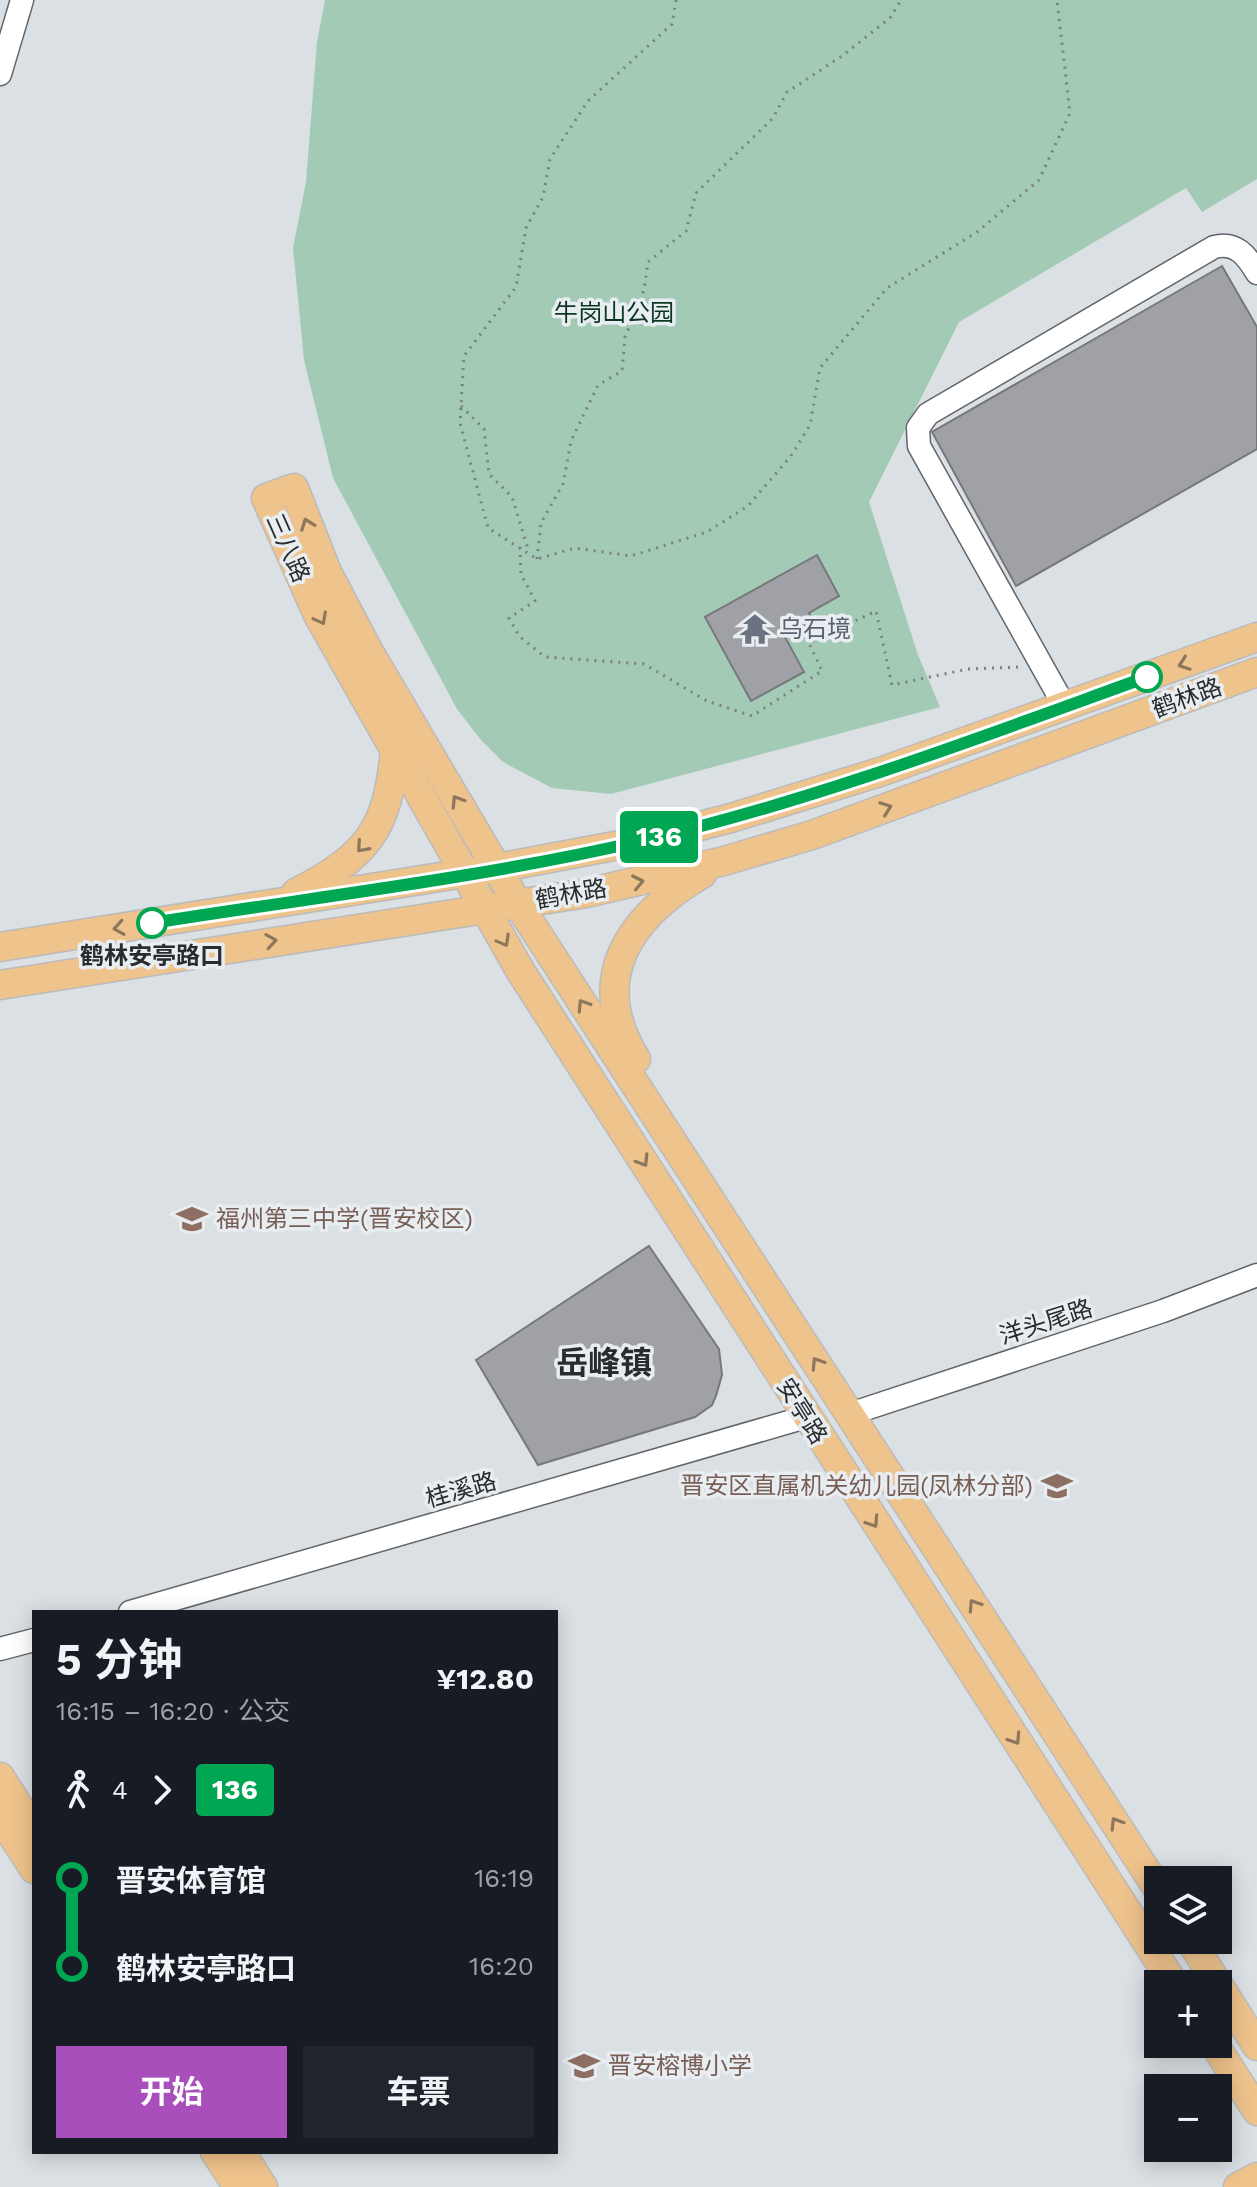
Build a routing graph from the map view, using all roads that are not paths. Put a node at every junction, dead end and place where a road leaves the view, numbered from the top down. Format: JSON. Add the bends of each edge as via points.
{"nodes":[{"id":1,"x":22,"y":0,"type":"edge"},
{"id":2,"x":0,"y":74,"type":"edge"},
{"id":3,"x":1257,"y":273,"type":"edge"},
{"id":4,"x":1257,"y":637,"type":"edge"},
{"id":5,"x":1257,"y":672,"type":"edge"},
{"id":6,"x":1065,"y":707,"type":"junction"},
{"id":7,"x":395,"y":749,"type":"junction"},
{"id":8,"x":724,"y":861,"type":"junction"},
{"id":9,"x":497,"y":868,"type":"junction"},
{"id":10,"x":466,"y":873,"type":"junction"},
{"id":11,"x":273,"y":903,"type":"junction"},
{"id":12,"x":518,"y":904,"type":"junction"},
{"id":13,"x":485,"y":908,"type":"junction"},
{"id":14,"x":0,"y":947,"type":"edge"},
{"id":15,"x":0,"y":985,"type":"edge"},
{"id":16,"x":713,"y":1204,"type":"junction"},
{"id":17,"x":1257,"y":1275,"type":"edge"},
{"id":18,"x":850,"y":1414,"type":"junction"},
{"id":19,"x":806,"y":1417,"type":"junction"},
{"id":20,"x":137,"y":1610,"type":"edge"},
{"id":21,"x":32,"y":1641,"type":"edge"},
{"id":22,"x":0,"y":1649,"type":"edge"},
{"id":23,"x":0,"y":1777,"type":"edge"},
{"id":24,"x":0,"y":1816,"type":"edge"},
{"id":25,"x":32,"y":1827,"type":"edge"},
{"id":26,"x":32,"y":1866,"type":"edge"},
{"id":27,"x":1144,"y":1867,"type":"edge"},
{"id":28,"x":1199,"y":1954,"type":"edge"},
{"id":29,"x":1165,"y":1970,"type":"edge"},
{"id":30,"x":1257,"y":2046,"type":"edge"},
{"id":31,"x":1223,"y":2058,"type":"edge"},
{"id":32,"x":1257,"y":2111,"type":"edge"},
{"id":33,"x":216,"y":2154,"type":"edge"},
{"id":34,"x":242,"y":2154,"type":"edge"},
{"id":35,"x":1257,"y":2177,"type":"edge"},
{"id":36,"x":238,"y":2187,"type":"edge"},
{"id":37,"x":263,"y":2187,"type":"edge"},
{"id":38,"x":1238,"y":2187,"type":"edge"}],
"edges":[{"from":1,"to":2,"type":"street"},
{"from":3,"to":6,"type":"street","via":[[1238,249],[1214,247],[928,414],[918,428],[919,446]]},
{"from":4,"to":6,"type":"main road","name":"鹤林路","one_way":true},
{"from":8,"to":5,"type":"main road","name":"鹤林路","one_way":true,"via":[[812,835]]},
{"from":6,"to":9,"type":"main road","name":"鹤林路","via":[[731,818]]},
{"from":9,"to":7,"type":"main road","name":"三八路","one_way":true,"via":[[369,652],[327,572],[294,488],[266,498],[318,615]]},
{"from":7,"to":10,"type":"main road","name":"三八路"},
{"from":7,"to":11,"type":"main road","one_way":true,"via":[[387,805],[364,847],[312,885]]},
{"from":12,"to":8,"type":"main road","name":"鹤林路","one_way":true},
{"from":8,"to":16,"type":"main road","via":[[677,889],[638,922],[620,960],[616,985],[622,1038],[704,1170]]},
{"from":9,"to":10,"type":"main road","name":"鹤林路"},
{"from":9,"to":12,"type":"main road","name":"安亭路"},
{"from":10,"to":11,"type":"main road","name":"鹤林路"},
{"from":10,"to":13,"type":"main road","name":"安亭路"},
{"from":11,"to":14,"type":"main road","name":"鹤林路","one_way":true},
{"from":12,"to":13,"type":"main road","name":"鹤林路"},
{"from":16,"to":12,"type":"main road","name":"安亭路","one_way":true},
{"from":15,"to":13,"type":"main road","name":"鹤林路","one_way":true},
{"from":13,"to":19,"type":"main road","name":"安亭路","one_way":true},
{"from":18,"to":16,"type":"main road","name":"安亭路","one_way":true},
{"from":17,"to":18,"type":"street","name":"洋头尾路"},
{"from":27,"to":18,"type":"main road","name":"安亭路","one_way":true},
{"from":19,"to":20,"type":"street","name":"桂溪路"},
{"from":19,"to":29,"type":"main road","name":"安亭路","one_way":true},
{"from":21,"to":22,"type":"street"},
{"from":23,"to":25,"type":"main road"},
{"from":24,"to":26,"type":"main road"},
{"from":28,"to":30,"type":"main road"},
{"from":31,"to":32,"type":"main road"},
{"from":33,"to":36,"type":"main road"},
{"from":34,"to":37,"type":"main road"},
{"from":35,"to":38,"type":"main road"}]}
